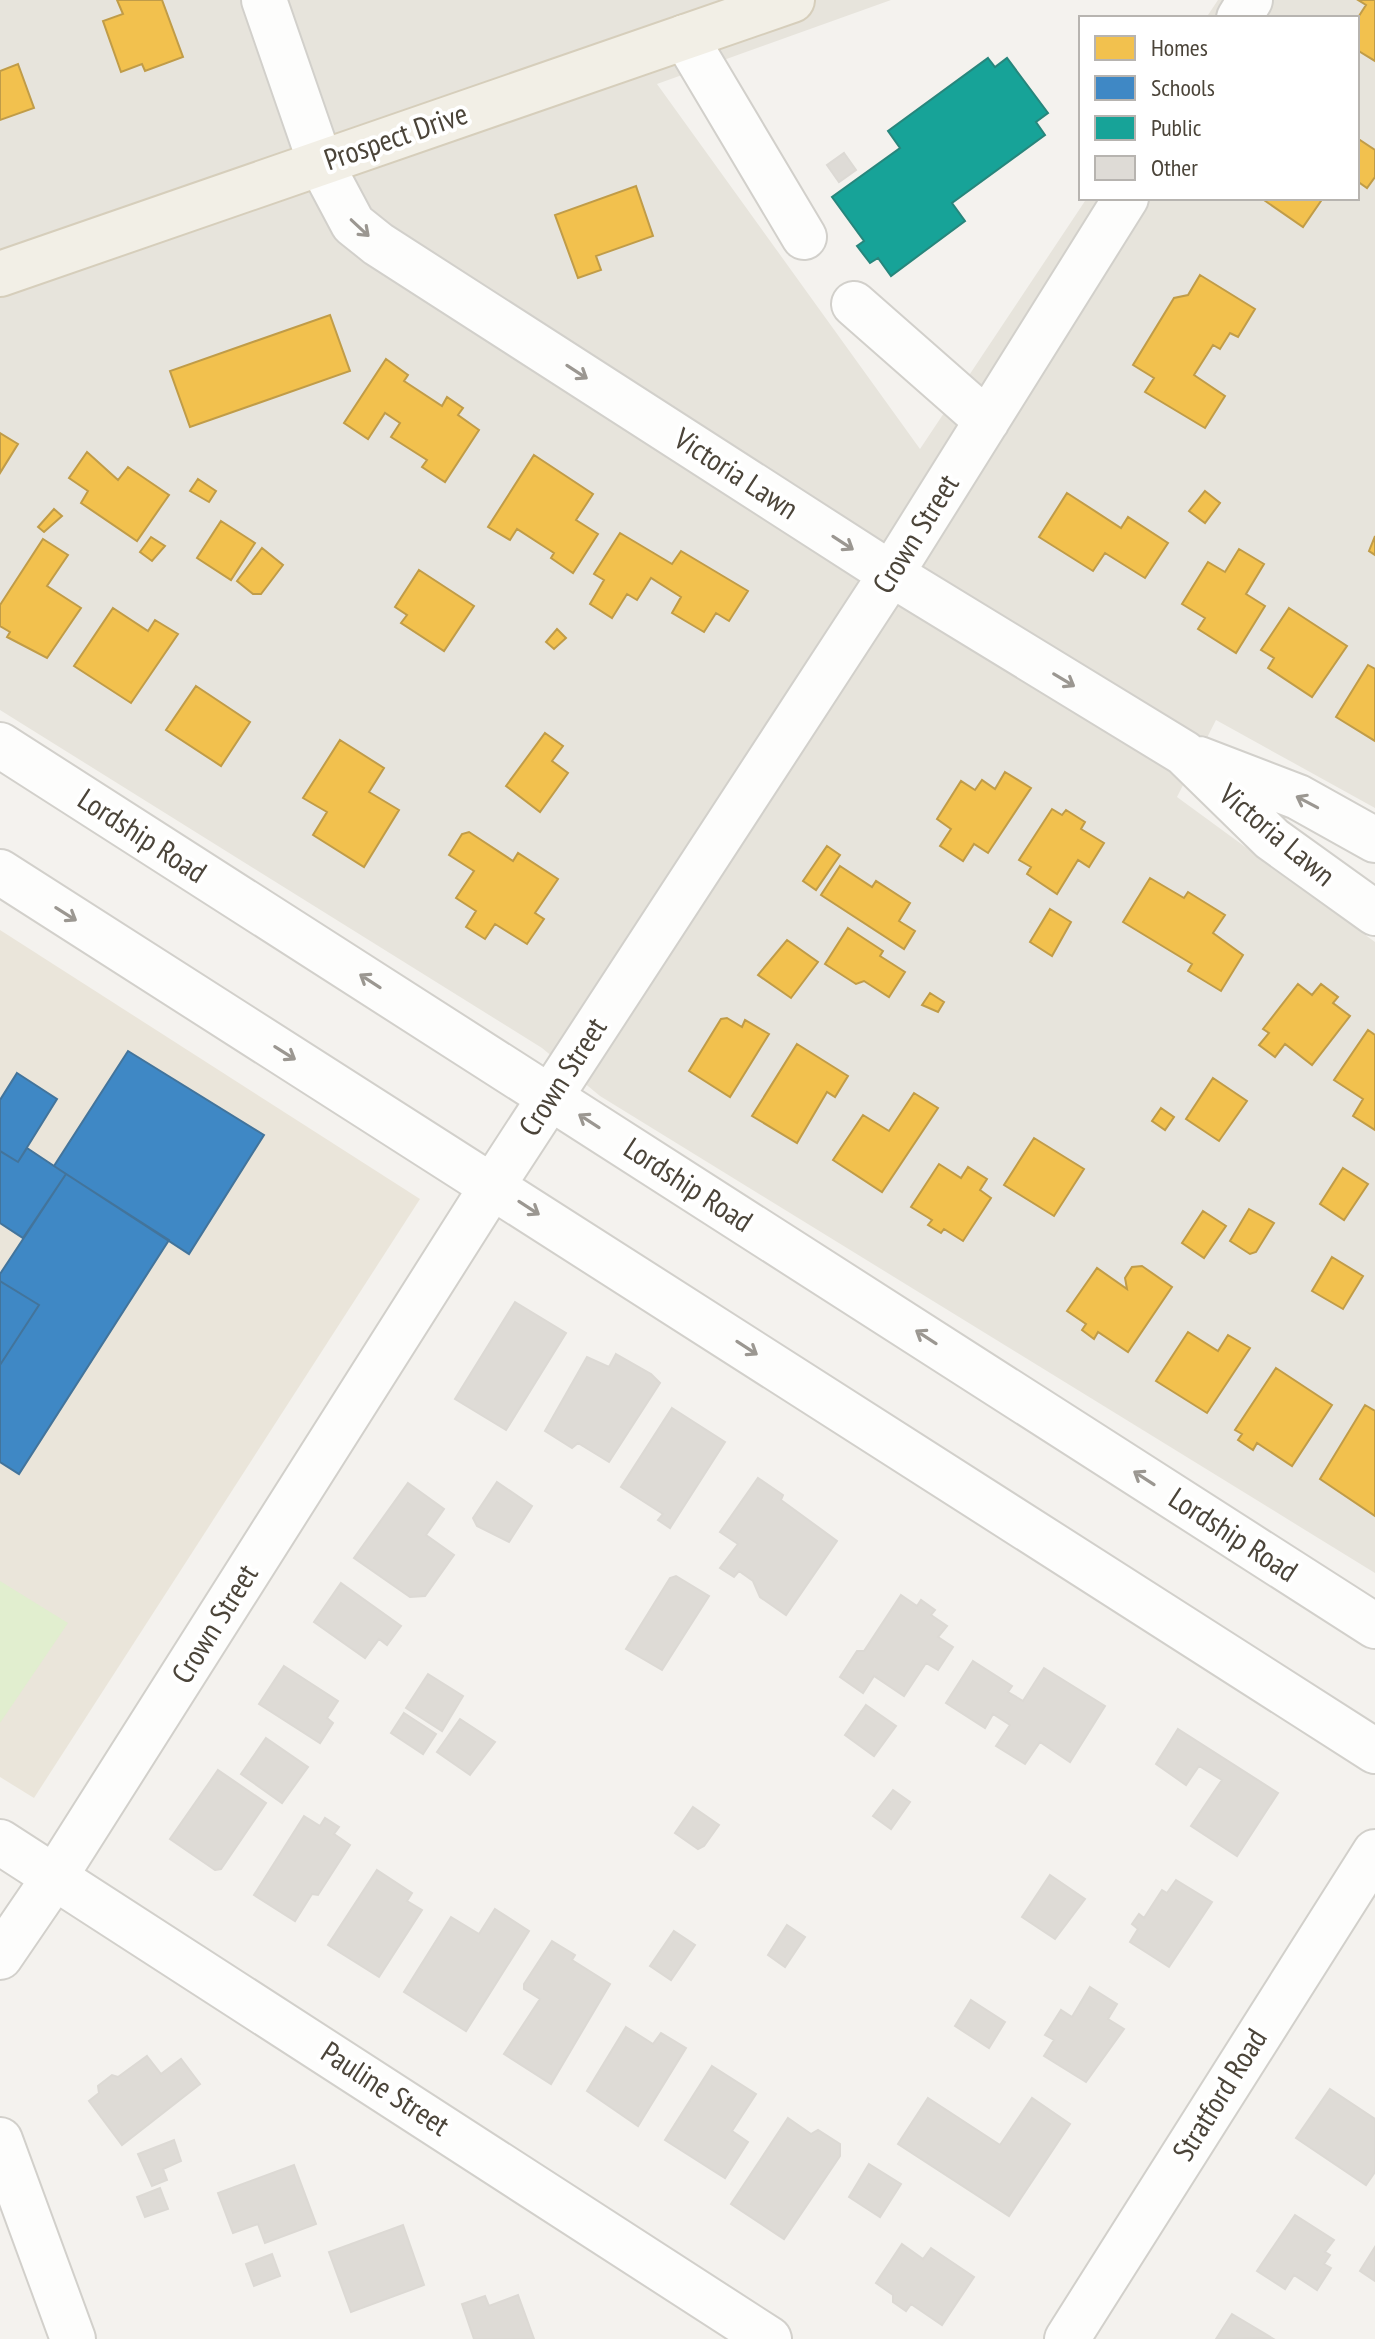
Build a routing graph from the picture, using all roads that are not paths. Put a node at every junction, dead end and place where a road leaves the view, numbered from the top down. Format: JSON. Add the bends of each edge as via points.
{"nodes":[{"id":1,"x":264,"y":0,"type":"edge"},
{"id":2,"x":792,"y":0,"type":"edge"},
{"id":3,"x":685,"y":37,"type":"junction"},
{"id":4,"x":320,"y":162,"type":"junction"},
{"id":5,"x":1125,"y":200,"type":"edge"},
{"id":6,"x":804,"y":237,"type":"dead end"},
{"id":7,"x":0,"y":274,"type":"edge"},
{"id":8,"x":854,"y":304,"type":"dead end"},
{"id":9,"x":987,"y":421,"type":"junction"},
{"id":10,"x":891,"y":574,"type":"junction"},
{"id":11,"x":0,"y":745,"type":"edge"},
{"id":12,"x":1184,"y":753,"type":"junction"},
{"id":13,"x":1375,"y":840,"type":"edge"},
{"id":14,"x":0,"y":872,"type":"edge"},
{"id":15,"x":1375,"y":913,"type":"edge"},
{"id":16,"x":550,"y":1096,"type":"junction"},
{"id":17,"x":493,"y":1185,"type":"junction"},
{"id":18,"x":1375,"y":1626,"type":"edge"},
{"id":19,"x":1375,"y":1751,"type":"edge"},
{"id":20,"x":0,"y":1842,"type":"edge"},
{"id":21,"x":1375,"y":1852,"type":"edge"},
{"id":22,"x":56,"y":1875,"type":"junction"},
{"id":23,"x":0,"y":1957,"type":"edge"},
{"id":24,"x":0,"y":2140,"type":"edge"},
{"id":25,"x":697,"y":2292,"type":"junction"},
{"id":26,"x":73,"y":2339,"type":"edge"},
{"id":27,"x":705,"y":2339,"type":"edge"},
{"id":28,"x":769,"y":2339,"type":"edge"},
{"id":29,"x":1067,"y":2339,"type":"edge"}],
"edges":[{"from":1,"to":4,"type":"street","name":"Victoria Lawn"},
{"from":2,"to":3,"type":"main road","name":"Prospect Drive"},
{"from":3,"to":4,"type":"main road","name":"Prospect Drive"},
{"from":3,"to":6,"type":"street"},
{"from":4,"to":7,"type":"main road","name":"Prospect Drive"},
{"from":4,"to":10,"type":"street","name":"Victoria Lawn","one_way":true,"via":[[353,224],[378,244]]},
{"from":5,"to":9,"type":"street","name":"Crown Street"},
{"from":8,"to":9,"type":"street"},
{"from":9,"to":10,"type":"street","name":"Crown Street"},
{"from":10,"to":12,"type":"street","name":"Victoria Lawn","one_way":true},
{"from":10,"to":16,"type":"street","name":"Crown Street"},
{"from":16,"to":11,"type":"street","name":"Lordship Road","one_way":true},
{"from":13,"to":12,"type":"street","name":"Victoria Lawn","one_way":true,"via":[[1298,797]]},
{"from":12,"to":15,"type":"street","name":"Victoria Lawn","via":[[1272,839]]},
{"from":14,"to":17,"type":"street","one_way":true},
{"from":16,"to":17,"type":"street","name":"Crown Street"},
{"from":18,"to":16,"type":"street","name":"Lordship Road","one_way":true},
{"from":17,"to":19,"type":"street","one_way":true},
{"from":17,"to":22,"type":"street","name":"Crown Street"},
{"from":20,"to":22,"type":"street","name":"Pauline Street"},
{"from":21,"to":29,"type":"street","name":"Stratford Road"},
{"from":22,"to":23,"type":"street","name":"Crown Street"},
{"from":22,"to":25,"type":"street","name":"Pauline Street"},
{"from":24,"to":26,"type":"street"},
{"from":25,"to":27,"type":"street"},
{"from":25,"to":28,"type":"street","name":"Pauline Street"}]}
